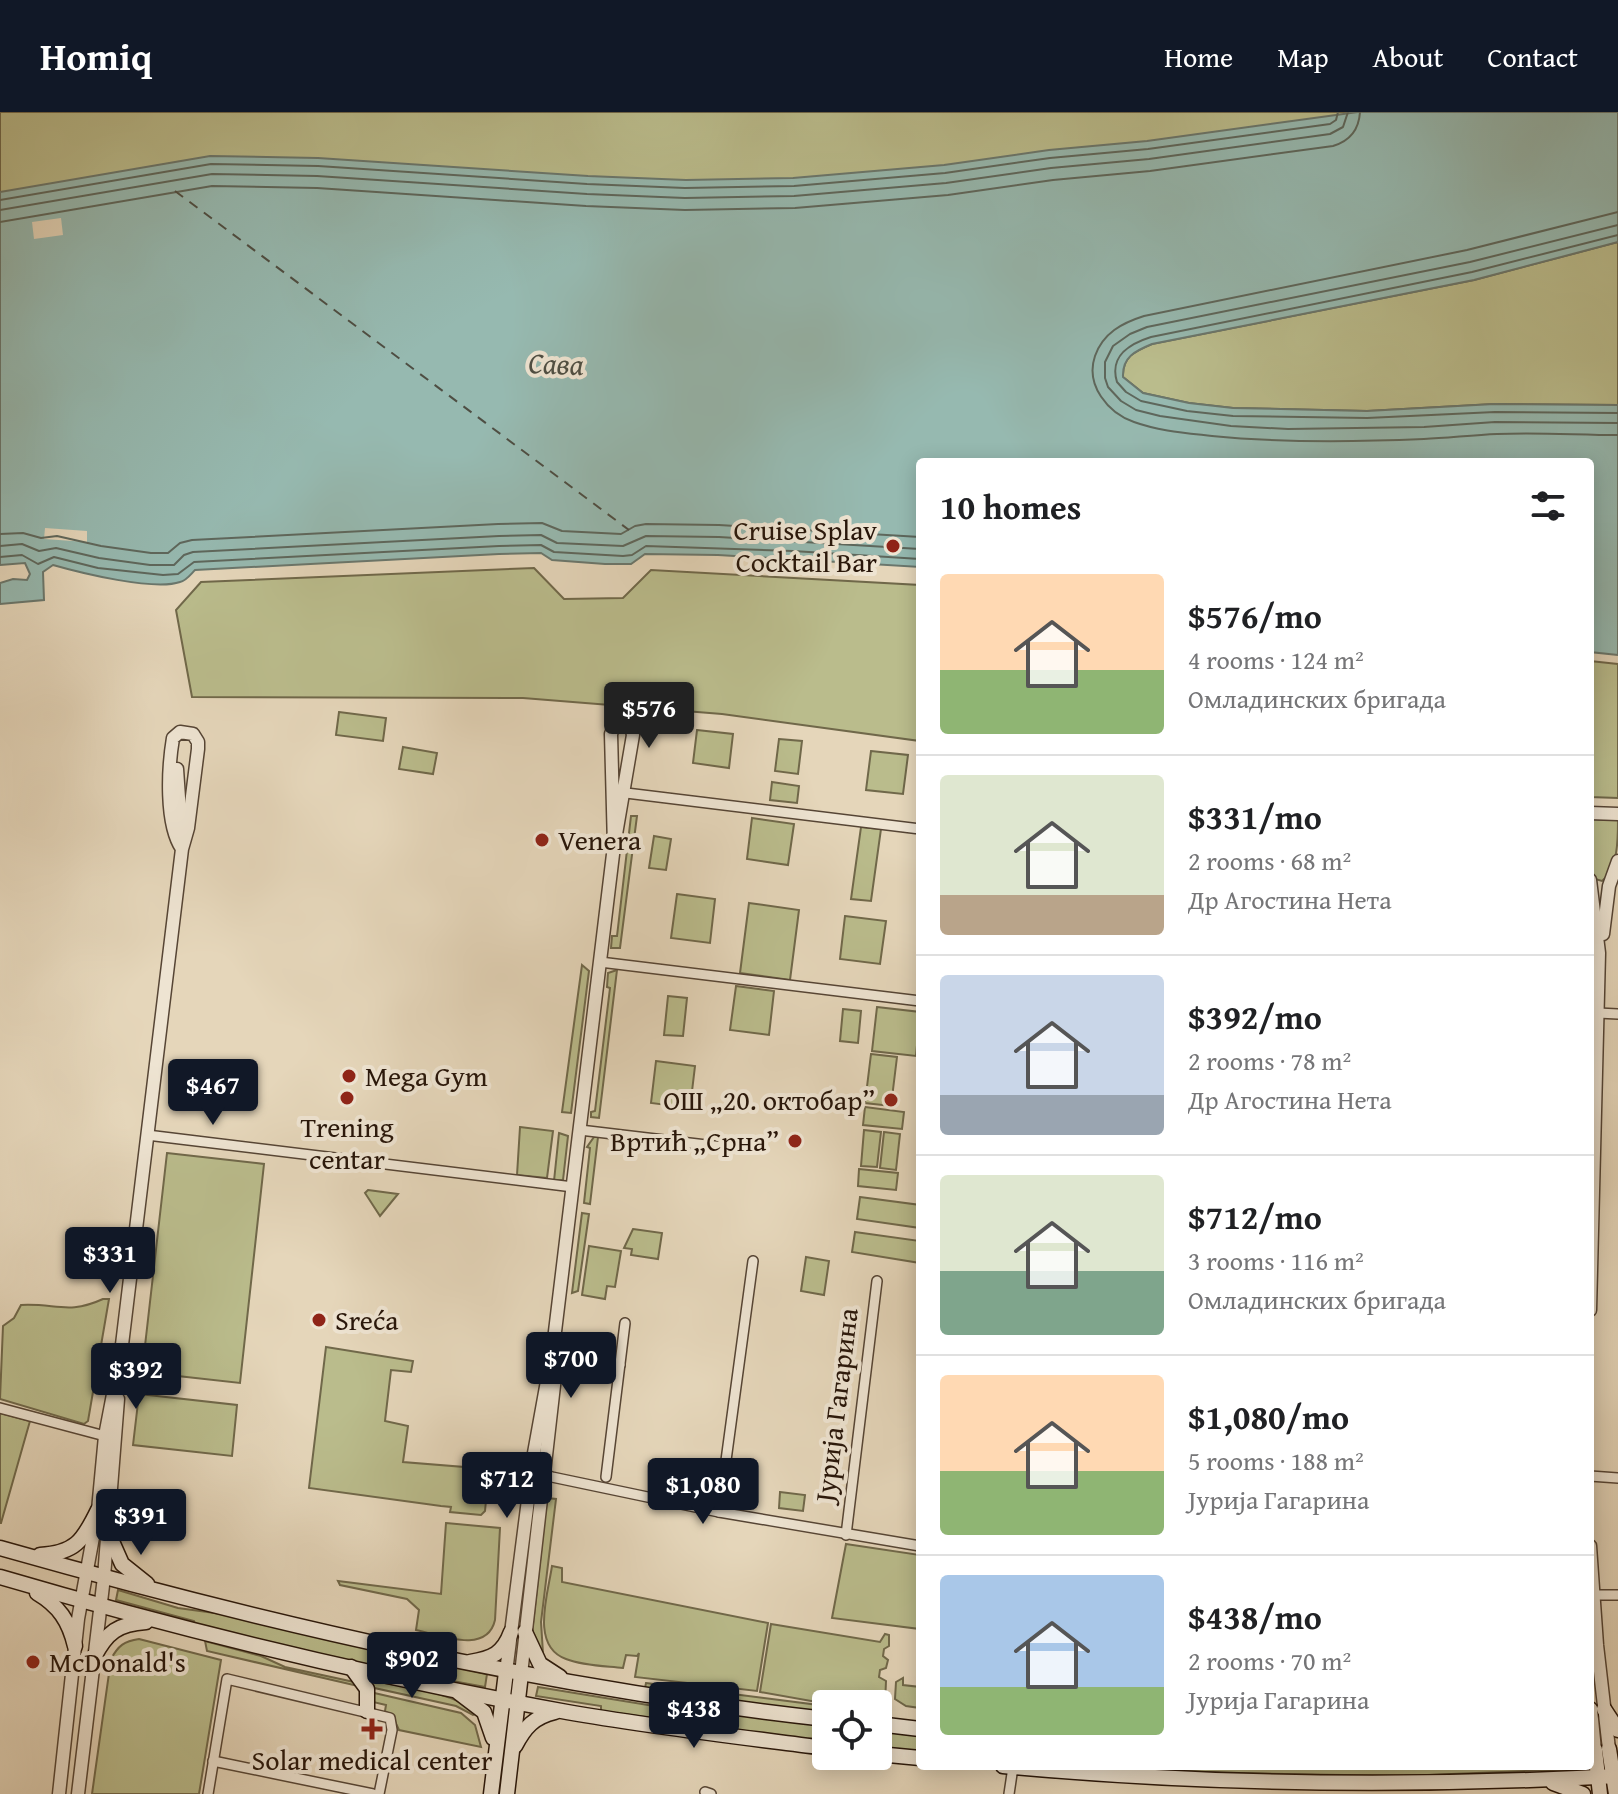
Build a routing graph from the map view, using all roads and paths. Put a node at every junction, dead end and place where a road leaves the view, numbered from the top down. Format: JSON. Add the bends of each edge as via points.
{"nodes":[{"id":1,"x":618,"y":792,"type":"junction"},
{"id":2,"x":1594,"y":813,"type":"edge"},
{"id":3,"x":1618,"y":814,"type":"edge"},
{"id":4,"x":916,"y":829,"type":"edge"},
{"id":5,"x":182,"y":849,"type":"junction"},
{"id":6,"x":1618,"y":861,"type":"edge"},
{"id":7,"x":1594,"y":884,"type":"edge"},
{"id":8,"x":1609,"y":886,"type":"junction"},
{"id":9,"x":1594,"y":914,"type":"edge"},
{"id":10,"x":1599,"y":953,"type":"junction"},
{"id":11,"x":600,"y":962,"type":"junction"},
{"id":12,"x":916,"y":1001,"type":"edge"},
{"id":13,"x":1598,"y":1013,"type":"junction"},
{"id":14,"x":1618,"y":1014,"type":"edge"},
{"id":15,"x":1594,"y":1047,"type":"edge"},
{"id":16,"x":580,"y":1130,"type":"junction"},
{"id":17,"x":147,"y":1135,"type":"junction"},
{"id":18,"x":723,"y":1147,"type":"dead end"},
{"id":19,"x":573,"y":1187,"type":"junction"},
{"id":20,"x":753,"y":1261,"type":"dead end"},
{"id":21,"x":877,"y":1281,"type":"dead end"},
{"id":22,"x":625,"y":1323,"type":"dead end"},
{"id":23,"x":552,"y":1352,"type":"junction"},
{"id":24,"x":620,"y":1365,"type":"junction"},
{"id":25,"x":118,"y":1380,"type":"junction"},
{"id":26,"x":0,"y":1408,"type":"edge"},
{"id":27,"x":105,"y":1436,"type":"junction"},
{"id":28,"x":531,"y":1469,"type":"junction"},
{"id":29,"x":545,"y":1475,"type":"junction"},
{"id":30,"x":1594,"y":1476,"type":"edge"},
{"id":31,"x":606,"y":1477,"type":"dead end"},
{"id":32,"x":1618,"y":1478,"type":"edge"},
{"id":33,"x":98,"y":1510,"type":"junction"},
{"id":34,"x":719,"y":1512,"type":"junction"},
{"id":35,"x":107,"y":1530,"type":"junction"},
{"id":36,"x":846,"y":1535,"type":"junction"},
{"id":37,"x":916,"y":1545,"type":"edge"},
{"id":38,"x":0,"y":1548,"type":"edge"},
{"id":39,"x":25,"y":1556,"type":"junction"},
{"id":40,"x":87,"y":1573,"type":"junction"},
{"id":41,"x":0,"y":1577,"type":"edge"},
{"id":42,"x":104,"y":1577,"type":"junction"},
{"id":43,"x":19,"y":1583,"type":"junction"},
{"id":44,"x":165,"y":1593,"type":"junction"},
{"id":45,"x":1594,"y":1595,"type":"edge"},
{"id":46,"x":1618,"y":1595,"type":"edge"},
{"id":47,"x":81,"y":1600,"type":"junction"},
{"id":48,"x":100,"y":1606,"type":"junction"},
{"id":49,"x":160,"y":1622,"type":"junction"},
{"id":50,"x":518,"y":1632,"type":"junction"},
{"id":51,"x":75,"y":1646,"type":"junction"},
{"id":52,"x":94,"y":1657,"type":"junction"},
{"id":53,"x":465,"y":1663,"type":"junction"},
{"id":54,"x":351,"y":1667,"type":"junction"},
{"id":55,"x":513,"y":1673,"type":"junction"},
{"id":56,"x":579,"y":1684,"type":"junction"},
{"id":57,"x":451,"y":1689,"type":"junction"},
{"id":58,"x":510,"y":1700,"type":"junction"},
{"id":59,"x":1594,"y":1709,"type":"edge"},
{"id":60,"x":367,"y":1711,"type":"junction"},
{"id":61,"x":568,"y":1712,"type":"junction"},
{"id":62,"x":812,"y":1717,"type":"edge"},
{"id":63,"x":892,"y":1726,"type":"edge"},
{"id":64,"x":916,"y":1729,"type":"edge"},
{"id":65,"x":1618,"y":1730,"type":"edge"},
{"id":66,"x":812,"y":1746,"type":"edge"},
{"id":67,"x":1603,"y":1749,"type":"edge"},
{"id":68,"x":496,"y":1752,"type":"junction"},
{"id":69,"x":512,"y":1754,"type":"junction"},
{"id":70,"x":892,"y":1755,"type":"edge"},
{"id":71,"x":916,"y":1758,"type":"edge"},
{"id":72,"x":213,"y":1761,"type":"junction"},
{"id":73,"x":1013,"y":1770,"type":"edge"},
{"id":74,"x":1068,"y":1770,"type":"edge"},
{"id":75,"x":1616,"y":1776,"type":"edge"},
{"id":76,"x":1597,"y":1777,"type":"junction"},
{"id":77,"x":1537,"y":1779,"type":"junction"},
{"id":78,"x":59,"y":1794,"type":"edge"},
{"id":79,"x":78,"y":1794,"type":"edge"},
{"id":80,"x":208,"y":1794,"type":"edge"},
{"id":81,"x":376,"y":1794,"type":"edge"},
{"id":82,"x":491,"y":1794,"type":"edge"},
{"id":83,"x":507,"y":1794,"type":"edge"},
{"id":84,"x":1009,"y":1794,"type":"edge"},
{"id":85,"x":1583,"y":1794,"type":"edge"},
{"id":86,"x":1600,"y":1794,"type":"edge"},
{"id":87,"x":1616,"y":1794,"type":"edge"}],
"edges":[{"from":1,"to":1,"type":"street","via":[[633,735],[623,720],[615,723],[611,734]]},
{"from":1,"to":4,"type":"street"},
{"from":1,"to":11,"type":"street"},
{"from":2,"to":3,"type":"street"},
{"from":5,"to":5,"type":"street","via":[[173,738],[185,732],[198,742]]},
{"from":5,"to":17,"type":"street"},
{"from":6,"to":8,"type":"street"},
{"from":7,"to":8,"type":"street"},
{"from":8,"to":10,"type":"street"},
{"from":9,"to":10,"type":"street"},
{"from":10,"to":13,"type":"street"},
{"from":11,"to":12,"type":"street"},
{"from":11,"to":16,"type":"street"},
{"from":13,"to":14,"type":"street"},
{"from":13,"to":15,"type":"street"},
{"from":16,"to":18,"type":"street"},
{"from":16,"to":19,"type":"street"},
{"from":17,"to":19,"type":"street"},
{"from":17,"to":25,"type":"street"},
{"from":19,"to":23,"type":"street"},
{"from":20,"to":34,"type":"street"},
{"from":21,"to":36,"type":"street","name":"Јурија Гагарина"},
{"from":22,"to":24,"type":"street"},
{"from":23,"to":24,"type":"street"},
{"from":23,"to":28,"type":"street"},
{"from":23,"to":29,"type":"street","via":[[556,1368]]},
{"from":24,"to":31,"type":"street"},
{"from":25,"to":27,"type":"street"},
{"from":25,"to":35,"type":"street"},
{"from":26,"to":27,"type":"street"},
{"from":27,"to":33,"type":"street"},
{"from":28,"to":29,"type":"street","name":"Јурија Гагарина"},
{"from":28,"to":50,"type":"street"},
{"from":29,"to":34,"type":"street","name":"Јурија Гагарина"},
{"from":29,"to":50,"type":"street"},
{"from":30,"to":32,"type":"street"},
{"from":33,"to":39,"type":"main road","via":[[71,1549]]},
{"from":33,"to":40,"type":"street"},
{"from":34,"to":36,"type":"street","name":"Јурија Гагарина"},
{"from":35,"to":42,"type":"street"},
{"from":35,"to":44,"type":"main road","via":[[125,1567]]},
{"from":36,"to":37,"type":"street","name":"Јурија Гагарина"},
{"from":38,"to":39,"type":"main road"},
{"from":39,"to":40,"type":"main road"},
{"from":40,"to":42,"type":"main road"},
{"from":40,"to":47,"type":"street"},
{"from":41,"to":43,"type":"main road"},
{"from":42,"to":44,"type":"main road"},
{"from":42,"to":48,"type":"street"},
{"from":43,"to":47,"type":"main road"},
{"from":43,"to":51,"type":"main road","via":[[59,1610]]},
{"from":44,"to":53,"type":"main road"},
{"from":45,"to":46,"type":"street"},
{"from":47,"to":48,"type":"main road"},
{"from":47,"to":51,"type":"street"},
{"from":48,"to":49,"type":"main road"},
{"from":48,"to":52,"type":"street"},
{"from":49,"to":52,"type":"main road","via":[[117,1627]]},
{"from":49,"to":54,"type":"main road"},
{"from":50,"to":53,"type":"main road","via":[[495,1655]]},
{"from":50,"to":55,"type":"street"},
{"from":50,"to":56,"type":"main road","via":[[540,1664]]},
{"from":51,"to":78,"type":"street"},
{"from":52,"to":79,"type":"street"},
{"from":53,"to":55,"type":"main road"},
{"from":54,"to":57,"type":"main road"},
{"from":54,"to":60,"type":"main road","via":[[367,1689]]},
{"from":55,"to":56,"type":"main road"},
{"from":55,"to":58,"type":"main road"},
{"from":56,"to":62,"type":"main road"},
{"from":57,"to":58,"type":"main road"},
{"from":57,"to":68,"type":"main road","via":[[484,1712]]},
{"from":58,"to":61,"type":"main road"},
{"from":58,"to":68,"type":"main road"},
{"from":58,"to":69,"type":"main road"},
{"from":59,"to":65,"type":"main road"},
{"from":59,"to":67,"type":"street"},
{"from":60,"to":72,"type":"street","via":[[227,1679]]},
{"from":60,"to":81,"type":"street","via":[[392,1721]]},
{"from":61,"to":66,"type":"main road"},
{"from":61,"to":69,"type":"main road","via":[[530,1723]]},
{"from":63,"to":64,"type":"main road"},
{"from":67,"to":75,"type":"main road"},
{"from":67,"to":76,"type":"main road"},
{"from":68,"to":82,"type":"main road"},
{"from":69,"to":83,"type":"main road"},
{"from":70,"to":71,"type":"main road"},
{"from":72,"to":80,"type":"street"},
{"from":72,"to":81,"type":"street"},
{"from":73,"to":84,"type":"street"},
{"from":74,"to":77,"type":"main road","via":[[1253,1780]]},
{"from":75,"to":76,"type":"main road"},
{"from":75,"to":87,"type":"main road"},
{"from":76,"to":77,"type":"main road"},
{"from":76,"to":86,"type":"main road"},
{"from":77,"to":85,"type":"main road"}]}
